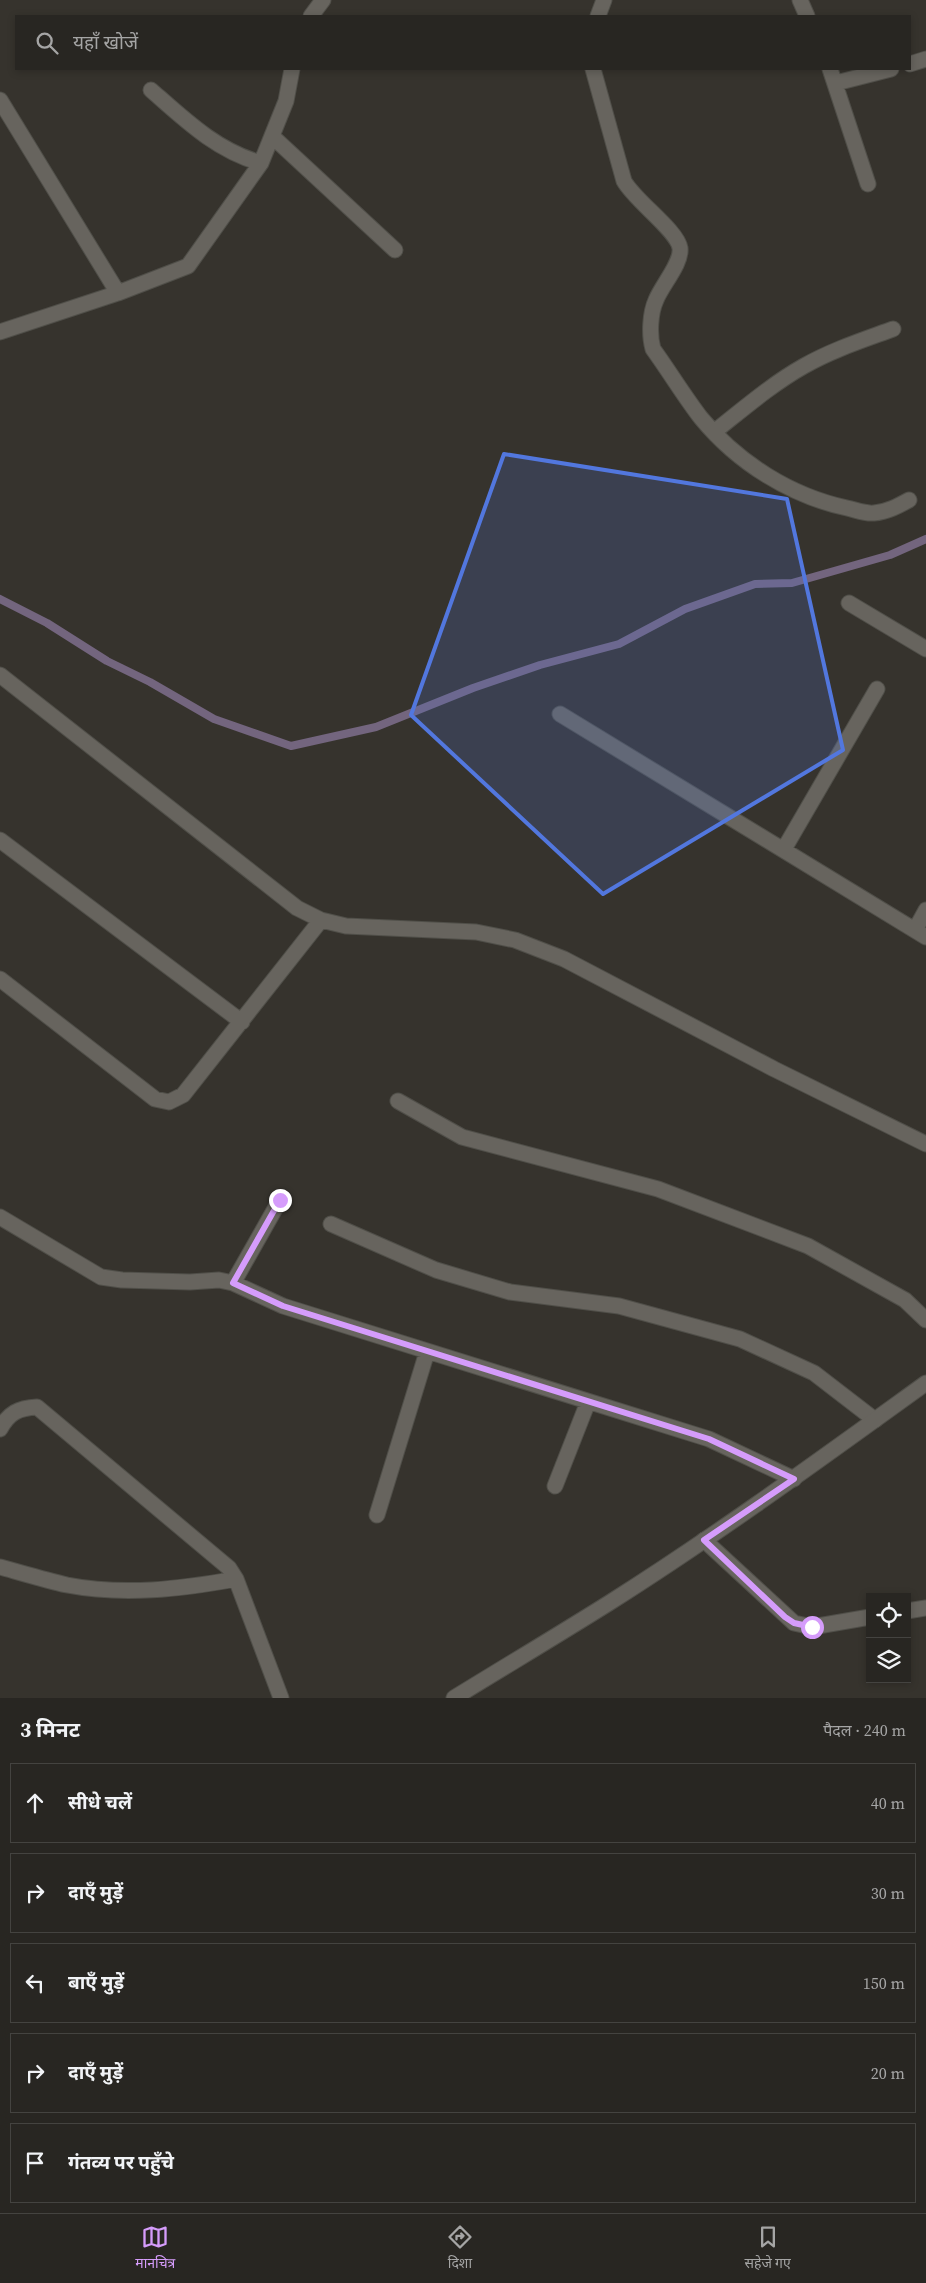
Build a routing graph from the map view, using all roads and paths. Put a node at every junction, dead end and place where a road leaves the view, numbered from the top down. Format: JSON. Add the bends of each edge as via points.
{"nodes":[{"id":1,"x":323,"y":0,"type":"edge"},
{"id":2,"x":604,"y":0,"type":"edge"},
{"id":3,"x":800,"y":0,"type":"edge"},
{"id":4,"x":312,"y":15,"type":"edge"},
{"id":5,"x":598,"y":15,"type":"edge"},
{"id":6,"x":807,"y":15,"type":"edge"},
{"id":7,"x":926,"y":60,"type":"edge"},
{"id":8,"x":911,"y":64,"type":"edge"},
{"id":9,"x":292,"y":70,"type":"edge"},
{"id":10,"x":593,"y":70,"type":"edge"},
{"id":11,"x":830,"y":70,"type":"edge"},
{"id":12,"x":886,"y":70,"type":"edge"},
{"id":13,"x":836,"y":83,"type":"junction"},
{"id":14,"x":152,"y":90,"type":"dead end"},
{"id":15,"x":0,"y":100,"type":"edge"},
{"id":16,"x":273,"y":137,"type":"junction"},
{"id":17,"x":261,"y":163,"type":"junction"},
{"id":18,"x":868,"y":184,"type":"dead end"},
{"id":19,"x":395,"y":250,"type":"dead end"},
{"id":20,"x":118,"y":293,"type":"junction"},
{"id":21,"x":893,"y":329,"type":"dead end"},
{"id":22,"x":0,"y":332,"type":"edge"},
{"id":23,"x":714,"y":432,"type":"junction"},
{"id":24,"x":909,"y":500,"type":"dead end"},
{"id":25,"x":849,"y":603,"type":"dead end"},
{"id":26,"x":926,"y":649,"type":"edge"},
{"id":27,"x":0,"y":675,"type":"edge"},
{"id":28,"x":877,"y":689,"type":"dead end"},
{"id":29,"x":560,"y":714,"type":"dead end"},
{"id":30,"x":0,"y":840,"type":"edge"},
{"id":31,"x":784,"y":849,"type":"junction"},
{"id":32,"x":926,"y":910,"type":"edge"},
{"id":33,"x":321,"y":920,"type":"junction"},
{"id":34,"x":920,"y":933,"type":"edge"},
{"id":35,"x":0,"y":979,"type":"edge"},
{"id":36,"x":242,"y":1022,"type":"junction"},
{"id":37,"x":398,"y":1100,"type":"dead end"},
{"id":38,"x":926,"y":1144,"type":"edge"},
{"id":39,"x":280,"y":1200,"type":"dead end"},
{"id":40,"x":0,"y":1217,"type":"edge"},
{"id":41,"x":331,"y":1224,"type":"dead end"},
{"id":42,"x":233,"y":1283,"type":"junction"},
{"id":43,"x":926,"y":1320,"type":"edge"},
{"id":44,"x":427,"y":1352,"type":"junction"},
{"id":45,"x":926,"y":1383,"type":"edge"},
{"id":46,"x":588,"y":1402,"type":"junction"},
{"id":47,"x":875,"y":1420,"type":"junction"},
{"id":48,"x":0,"y":1428,"type":"edge"},
{"id":49,"x":794,"y":1479,"type":"junction"},
{"id":50,"x":556,"y":1486,"type":"dead end"},
{"id":51,"x":377,"y":1515,"type":"dead end"},
{"id":52,"x":704,"y":1540,"type":"junction"},
{"id":53,"x":0,"y":1567,"type":"edge"},
{"id":54,"x":236,"y":1579,"type":"junction"},
{"id":55,"x":926,"y":1608,"type":"edge"},
{"id":56,"x":911,"y":1610,"type":"edge"},
{"id":57,"x":866,"y":1618,"type":"edge"},
{"id":58,"x":281,"y":1698,"type":"edge"},
{"id":59,"x":454,"y":1698,"type":"edge"}],
"edges":[{"from":1,"to":4,"type":"street"},
{"from":2,"to":5,"type":"street"},
{"from":3,"to":6,"type":"street"},
{"from":7,"to":8,"type":"street"},
{"from":9,"to":16,"type":"street","via":[[286,101]]},
{"from":10,"to":23,"type":"street","via":[[624,181],[630,192],[676,238],[680,248],[680,258],[652,309],[653,349]]},
{"from":11,"to":13,"type":"street"},
{"from":12,"to":13,"type":"street"},
{"from":13,"to":18,"type":"street"},
{"from":14,"to":17,"type":"street","via":[[196,130],[241,158]]},
{"from":15,"to":20,"type":"street"},
{"from":16,"to":17,"type":"street"},
{"from":16,"to":19,"type":"street"},
{"from":17,"to":20,"type":"street","via":[[188,266]]},
{"from":20,"to":22,"type":"street"},
{"from":21,"to":23,"type":"street","via":[[803,366]]},
{"from":23,"to":24,"type":"street","via":[[780,484],[836,506],[872,513],[896,508]]},
{"from":25,"to":26,"type":"street"},
{"from":27,"to":33,"type":"street","via":[[298,908]]},
{"from":28,"to":31,"type":"street"},
{"from":29,"to":31,"type":"street"},
{"from":30,"to":36,"type":"street"},
{"from":31,"to":34,"type":"street"},
{"from":32,"to":34,"type":"street"},
{"from":33,"to":36,"type":"street"},
{"from":33,"to":38,"type":"street","via":[[346,926],[476,932],[514,940],[564,959]]},
{"from":35,"to":36,"type":"street","via":[[155,1099],[168,1102],[183,1095]]},
{"from":37,"to":43,"type":"street","via":[[462,1137],[658,1190],[808,1246],[906,1300]]},
{"from":39,"to":42,"type":"street"},
{"from":40,"to":42,"type":"street","via":[[101,1277]]},
{"from":41,"to":47,"type":"street","via":[[436,1270],[510,1292],[619,1306],[740,1340],[814,1373]]},
{"from":42,"to":44,"type":"street","via":[[283,1306]]},
{"from":44,"to":46,"type":"street"},
{"from":44,"to":51,"type":"street"},
{"from":45,"to":47,"type":"street"},
{"from":46,"to":49,"type":"street","via":[[709,1439]]},
{"from":46,"to":50,"type":"street"},
{"from":47,"to":49,"type":"street"},
{"from":48,"to":54,"type":"street","via":[[15,1411],[36,1408],[221,1561]]},
{"from":49,"to":52,"type":"street"},
{"from":52,"to":57,"type":"street","via":[[794,1623],[812,1627]]},
{"from":52,"to":59,"type":"street"},
{"from":53,"to":54,"type":"street","via":[[68,1585],[130,1591],[187,1588]]},
{"from":54,"to":58,"type":"street"},
{"from":55,"to":56,"type":"street"}]}
